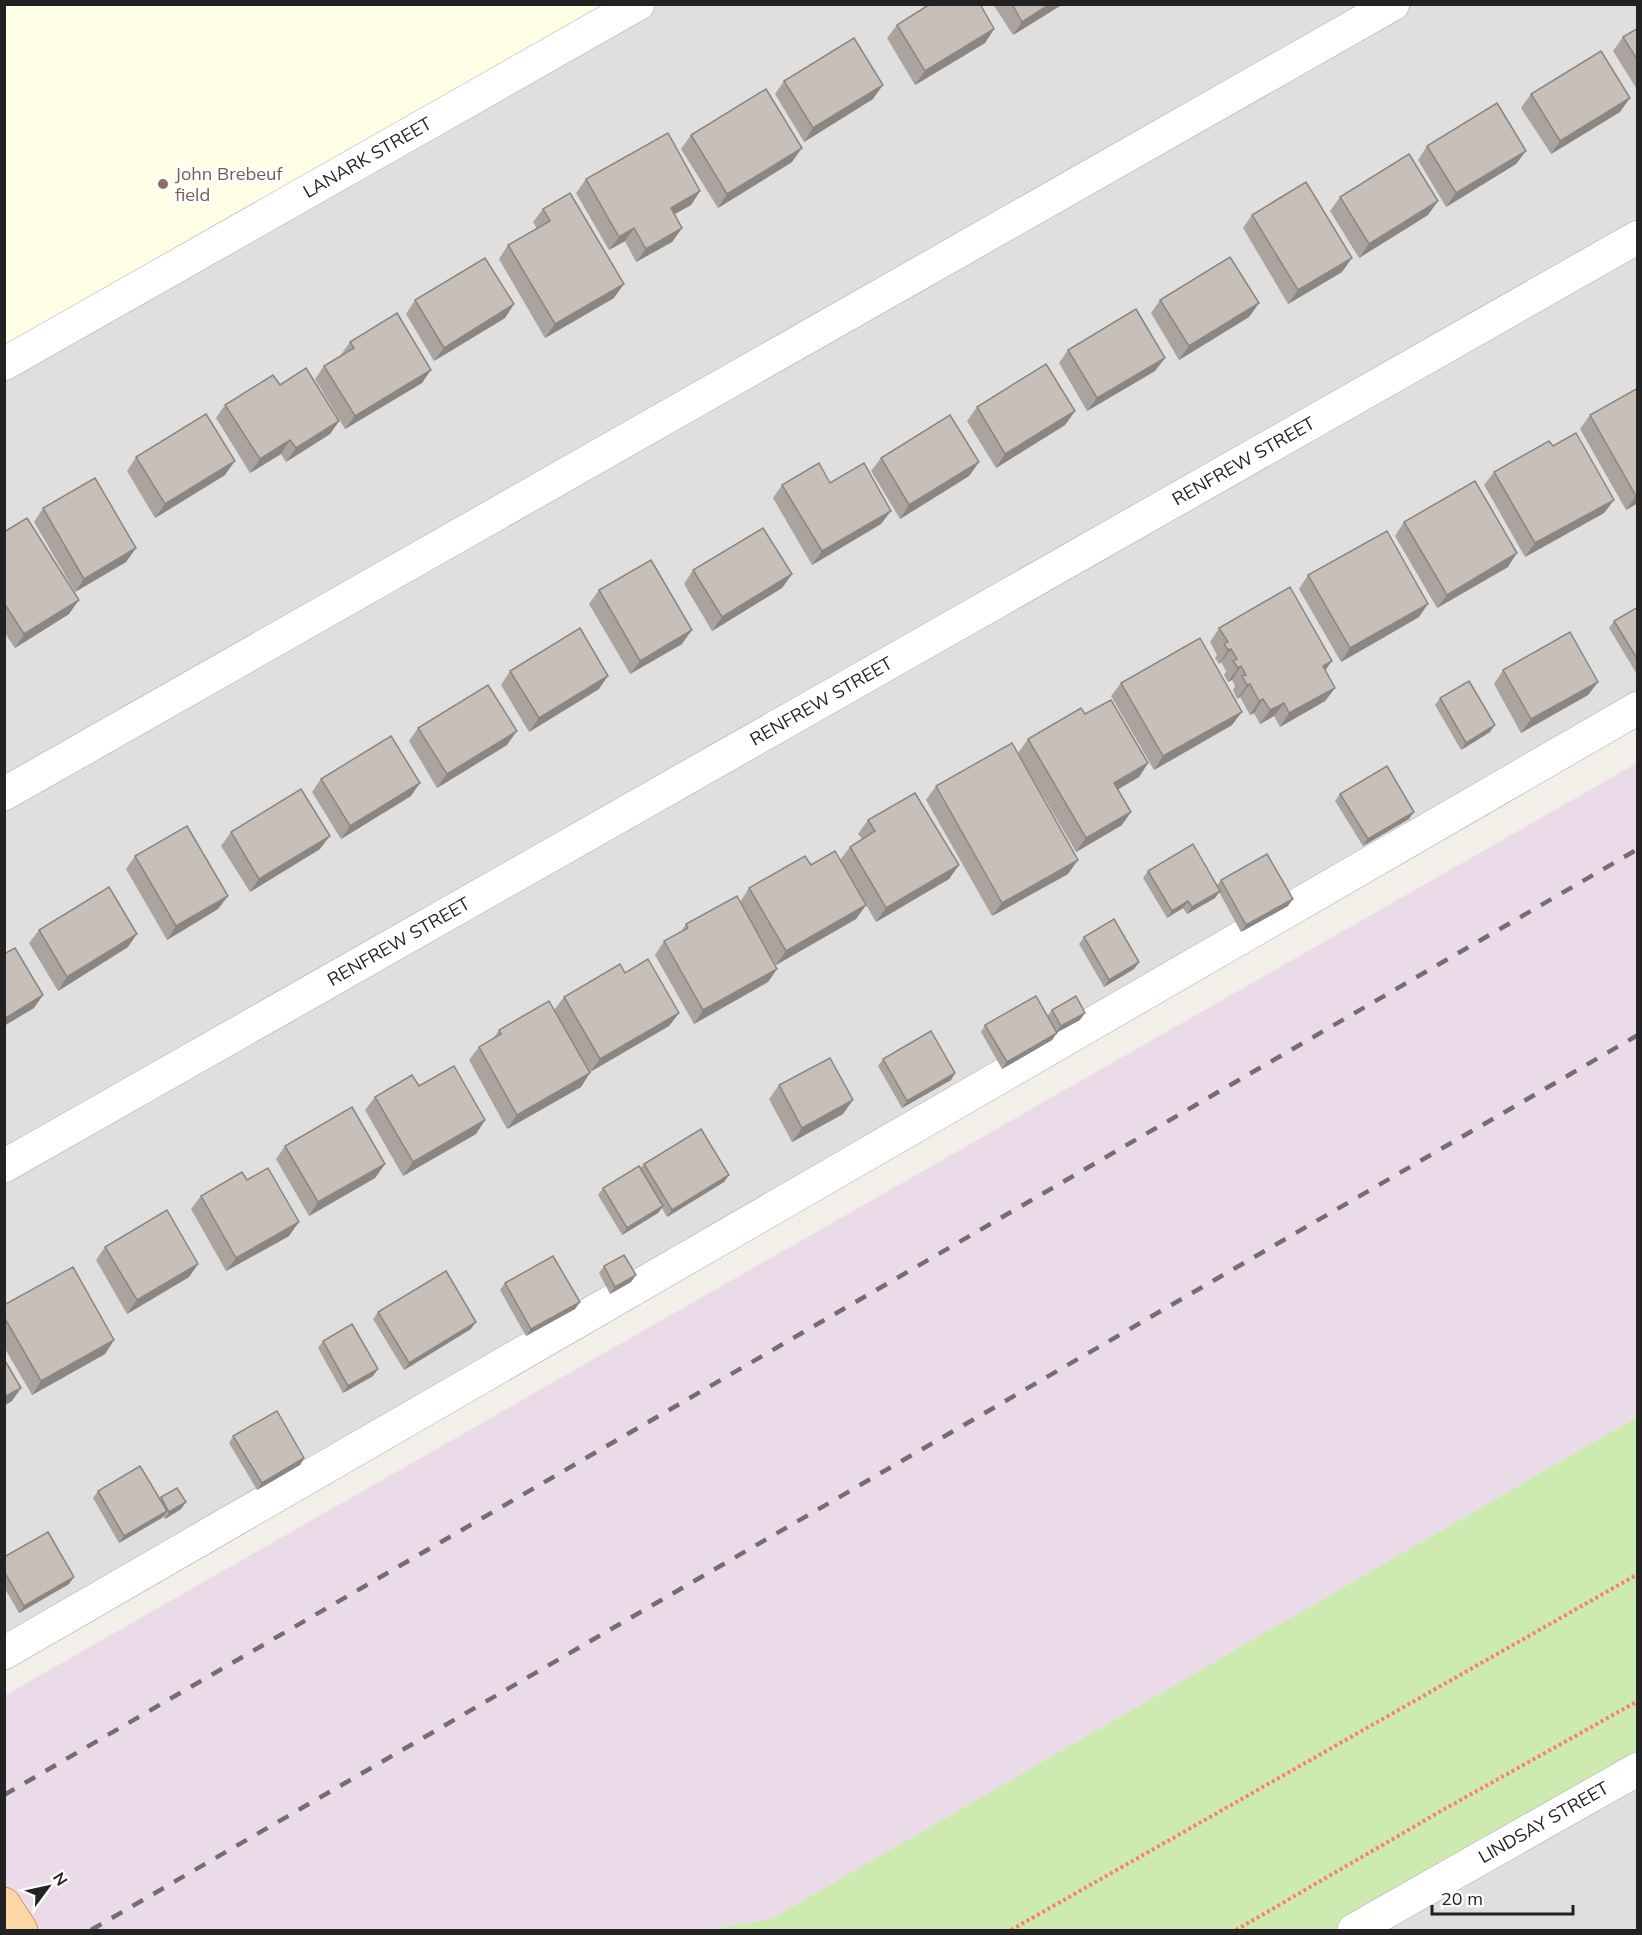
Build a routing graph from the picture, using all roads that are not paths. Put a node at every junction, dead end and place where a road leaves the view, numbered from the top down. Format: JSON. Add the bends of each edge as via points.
{"nodes":[{"id":1,"x":638,"y":4,"type":"edge"},
{"id":2,"x":1393,"y":4,"type":"edge"},
{"id":3,"x":1638,"y":237,"type":"edge"},
{"id":4,"x":4,"y":364,"type":"edge"},
{"id":5,"x":1638,"y":708,"type":"edge"},
{"id":6,"x":4,"y":794,"type":"edge"},
{"id":7,"x":4,"y":1166,"type":"edge"},
{"id":8,"x":4,"y":1653,"type":"edge"},
{"id":9,"x":1638,"y":1769,"type":"edge"},
{"id":10,"x":4,"y":1904,"type":"edge"},
{"id":11,"x":21,"y":1930,"type":"edge"},
{"id":12,"x":1354,"y":1930,"type":"edge"}],
"edges":[{"from":1,"to":4,"type":"street","name":"LANARK STREET"},
{"from":2,"to":6,"type":"street"},
{"from":3,"to":7,"type":"street","name":"RENFREW STREET"},
{"from":5,"to":8,"type":"street"},
{"from":9,"to":12,"type":"street","name":"LINDSAY STREET"},
{"from":10,"to":11,"type":"main road"}]}
